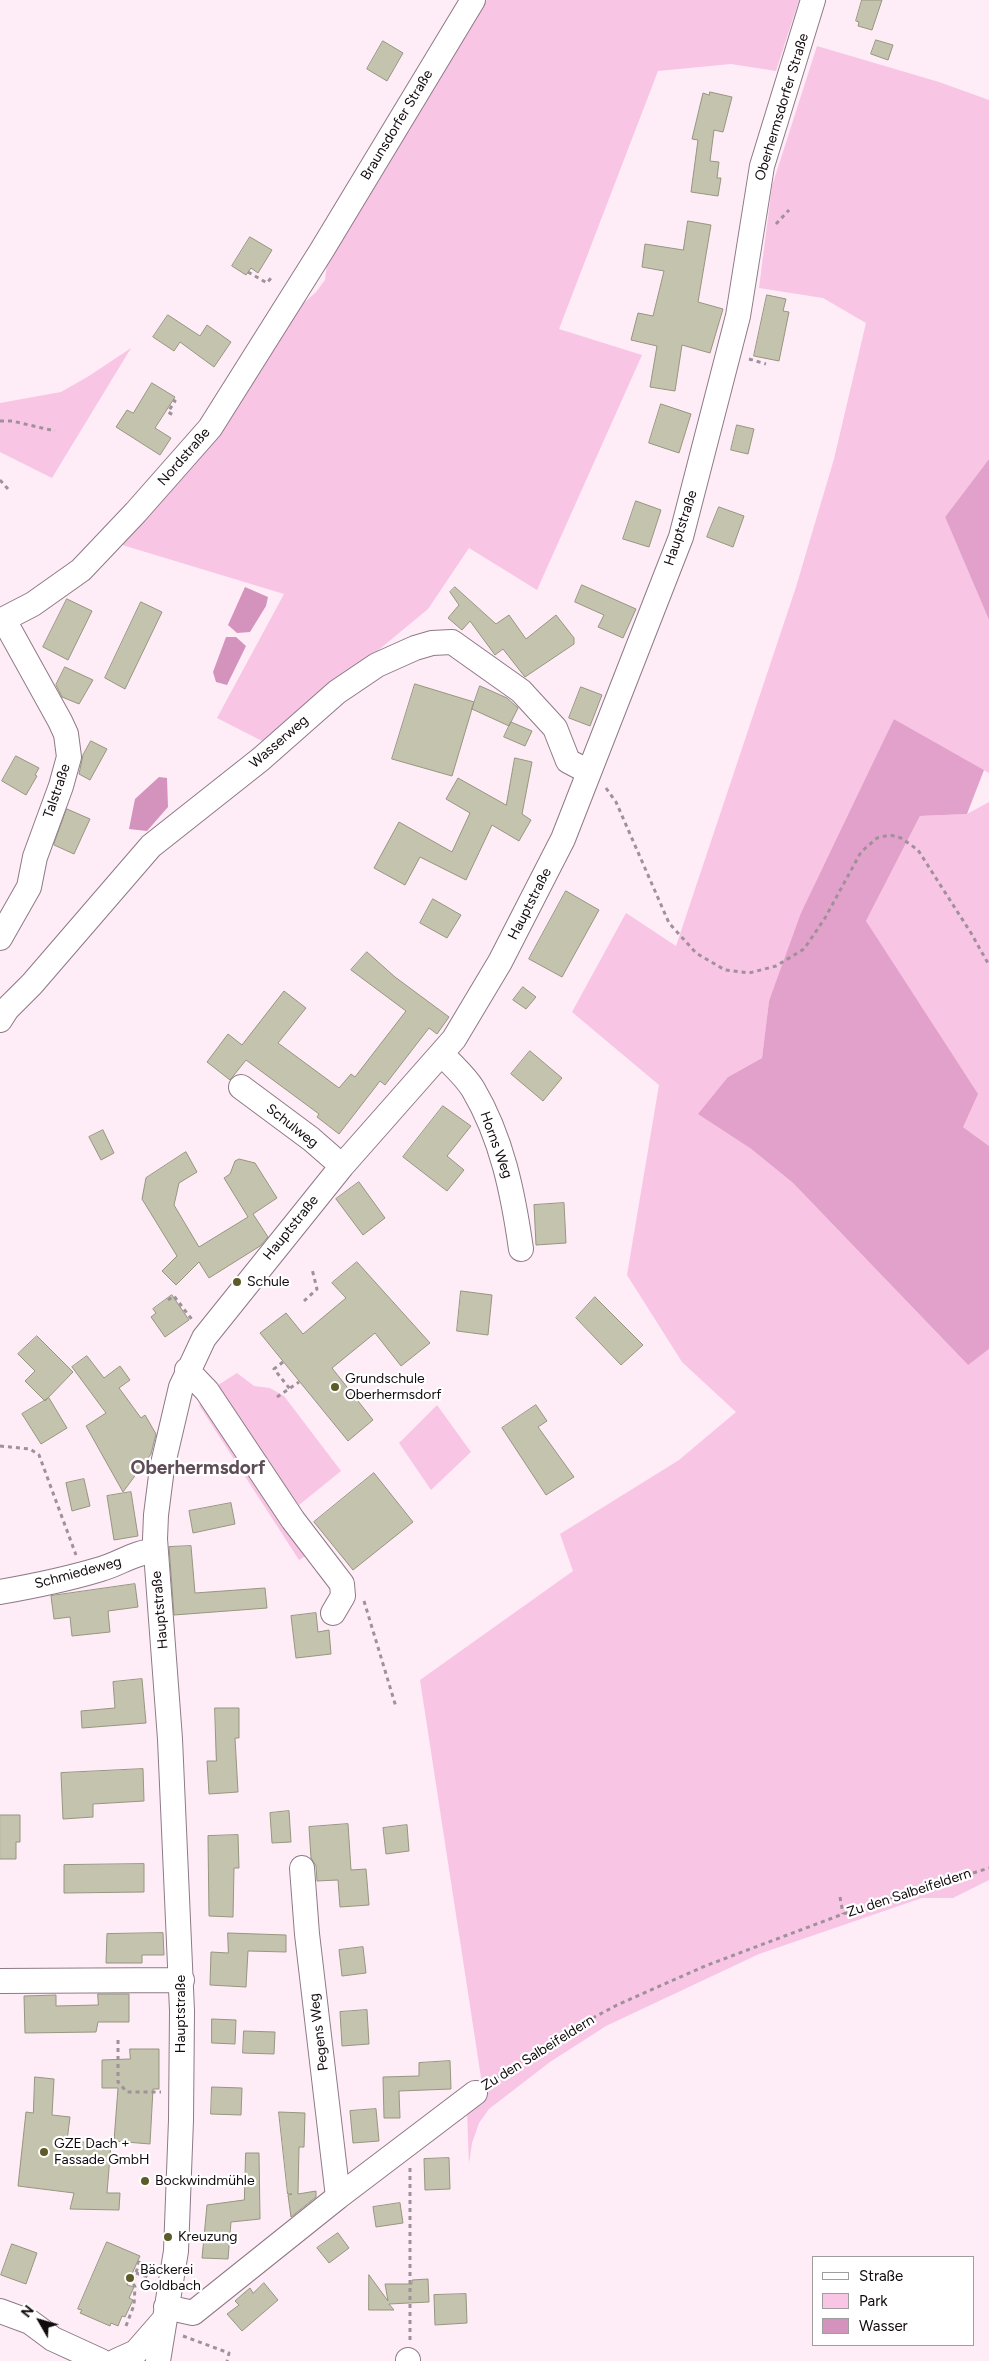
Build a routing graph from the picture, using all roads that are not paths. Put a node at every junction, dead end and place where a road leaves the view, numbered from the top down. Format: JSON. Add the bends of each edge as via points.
{"nodes":[{"id":1,"x":473,"y":0,"type":"edge"},
{"id":2,"x":813,"y":0,"type":"edge"},
{"id":3,"x":322,"y":250,"type":"joint"},
{"id":4,"x":746,"y":273,"type":"joint"},
{"id":5,"x":2,"y":621,"type":"edge"},
{"id":6,"x":587,"y":771,"type":"junction"},
{"id":7,"x":0,"y":938,"type":"edge"},
{"id":8,"x":0,"y":1020,"type":"edge"},
{"id":9,"x":442,"y":1054,"type":"junction"},
{"id":10,"x":241,"y":1087,"type":"dead end"},
{"id":11,"x":342,"y":1166,"type":"junction"},
{"id":12,"x":521,"y":1249,"type":"dead end"},
{"id":13,"x":187,"y":1370,"type":"junction"},
{"id":14,"x":155,"y":1551,"type":"junction"},
{"id":15,"x":0,"y":1592,"type":"edge"},
{"id":16,"x":333,"y":1613,"type":"dead end"},
{"id":17,"x":302,"y":1868,"type":"dead end"},
{"id":18,"x":182,"y":1980,"type":"junction"},
{"id":19,"x":0,"y":1981,"type":"edge"},
{"id":20,"x":475,"y":2093,"type":"road end"},
{"id":21,"x":338,"y":2197,"type":"junction"},
{"id":22,"x":0,"y":2311,"type":"edge"},
{"id":23,"x":169,"y":2321,"type":"junction"},
{"id":24,"x":53,"y":2339,"type":"junction"},
{"id":25,"x":62,"y":2361,"type":"edge"},
{"id":26,"x":101,"y":2361,"type":"edge"},
{"id":27,"x":116,"y":2361,"type":"edge"},
{"id":28,"x":158,"y":2361,"type":"edge"}],
"edges":[{"from":1,"to":3,"type":"street","name":"Braunsdorfer Straße"},
{"from":2,"to":4,"type":"street","name":"Oberhermsdorfer Straße","via":[[762,166]]},
{"from":3,"to":5,"type":"street","name":"Nordstraße","via":[[210,428],[192,450],[80,570],[33,604]]},
{"from":4,"to":6,"type":"street","name":"Hauptstraße","via":[[713,419],[681,537]]},
{"from":5,"to":7,"type":"street","name":"Talstraße","via":[[60,721],[66,734],[69,757],[35,856],[29,887]]},
{"from":6,"to":8,"type":"street","name":"Wasserweg","via":[[568,761],[555,728],[521,691],[452,642],[423,646],[377,665],[337,692],[261,759],[151,846]]},
{"from":6,"to":9,"type":"street","name":"Hauptstraße","via":[[563,839],[534,896],[500,962]]},
{"from":9,"to":11,"type":"street","name":"Hauptstraße"},
{"from":9,"to":12,"type":"street","name":"Horns Weg","via":[[472,1087],[494,1134],[513,1194]]},
{"from":10,"to":11,"type":"street","name":"Schulweg"},
{"from":11,"to":13,"type":"street","name":"Hauptstraße","via":[[226,1309],[204,1338]]},
{"from":13,"to":14,"type":"street","name":"Hauptstraße","via":[[162,1468]]},
{"from":13,"to":16,"type":"street","via":[[207,1391],[293,1520],[342,1584],[343,1596]]},
{"from":14,"to":15,"type":"street","name":"Schmiedeweg","via":[[145,1551],[121,1563],[83,1574]]},
{"from":14,"to":18,"type":"street","name":"Hauptstraße","via":[[170,1739]]},
{"from":17,"to":21,"type":"street","name":"Pegens Weg"},
{"from":18,"to":19,"type":"street"},
{"from":18,"to":23,"type":"street","name":"Hauptstraße","via":[[181,2120],[176,2251]]},
{"from":20,"to":21,"type":"street","name":"Zu den Salbeifeldern"},
{"from":21,"to":23,"type":"street","name":"Zu den Salbeifeldern","via":[[193,2313]]},
{"from":22,"to":24,"type":"street","via":[[30,2322]]},
{"from":23,"to":27,"type":"street","via":[[136,2352]]},
{"from":23,"to":28,"type":"street","name":"Hauptstraße"},
{"from":24,"to":25,"type":"street"},
{"from":24,"to":26,"type":"street"}]}
